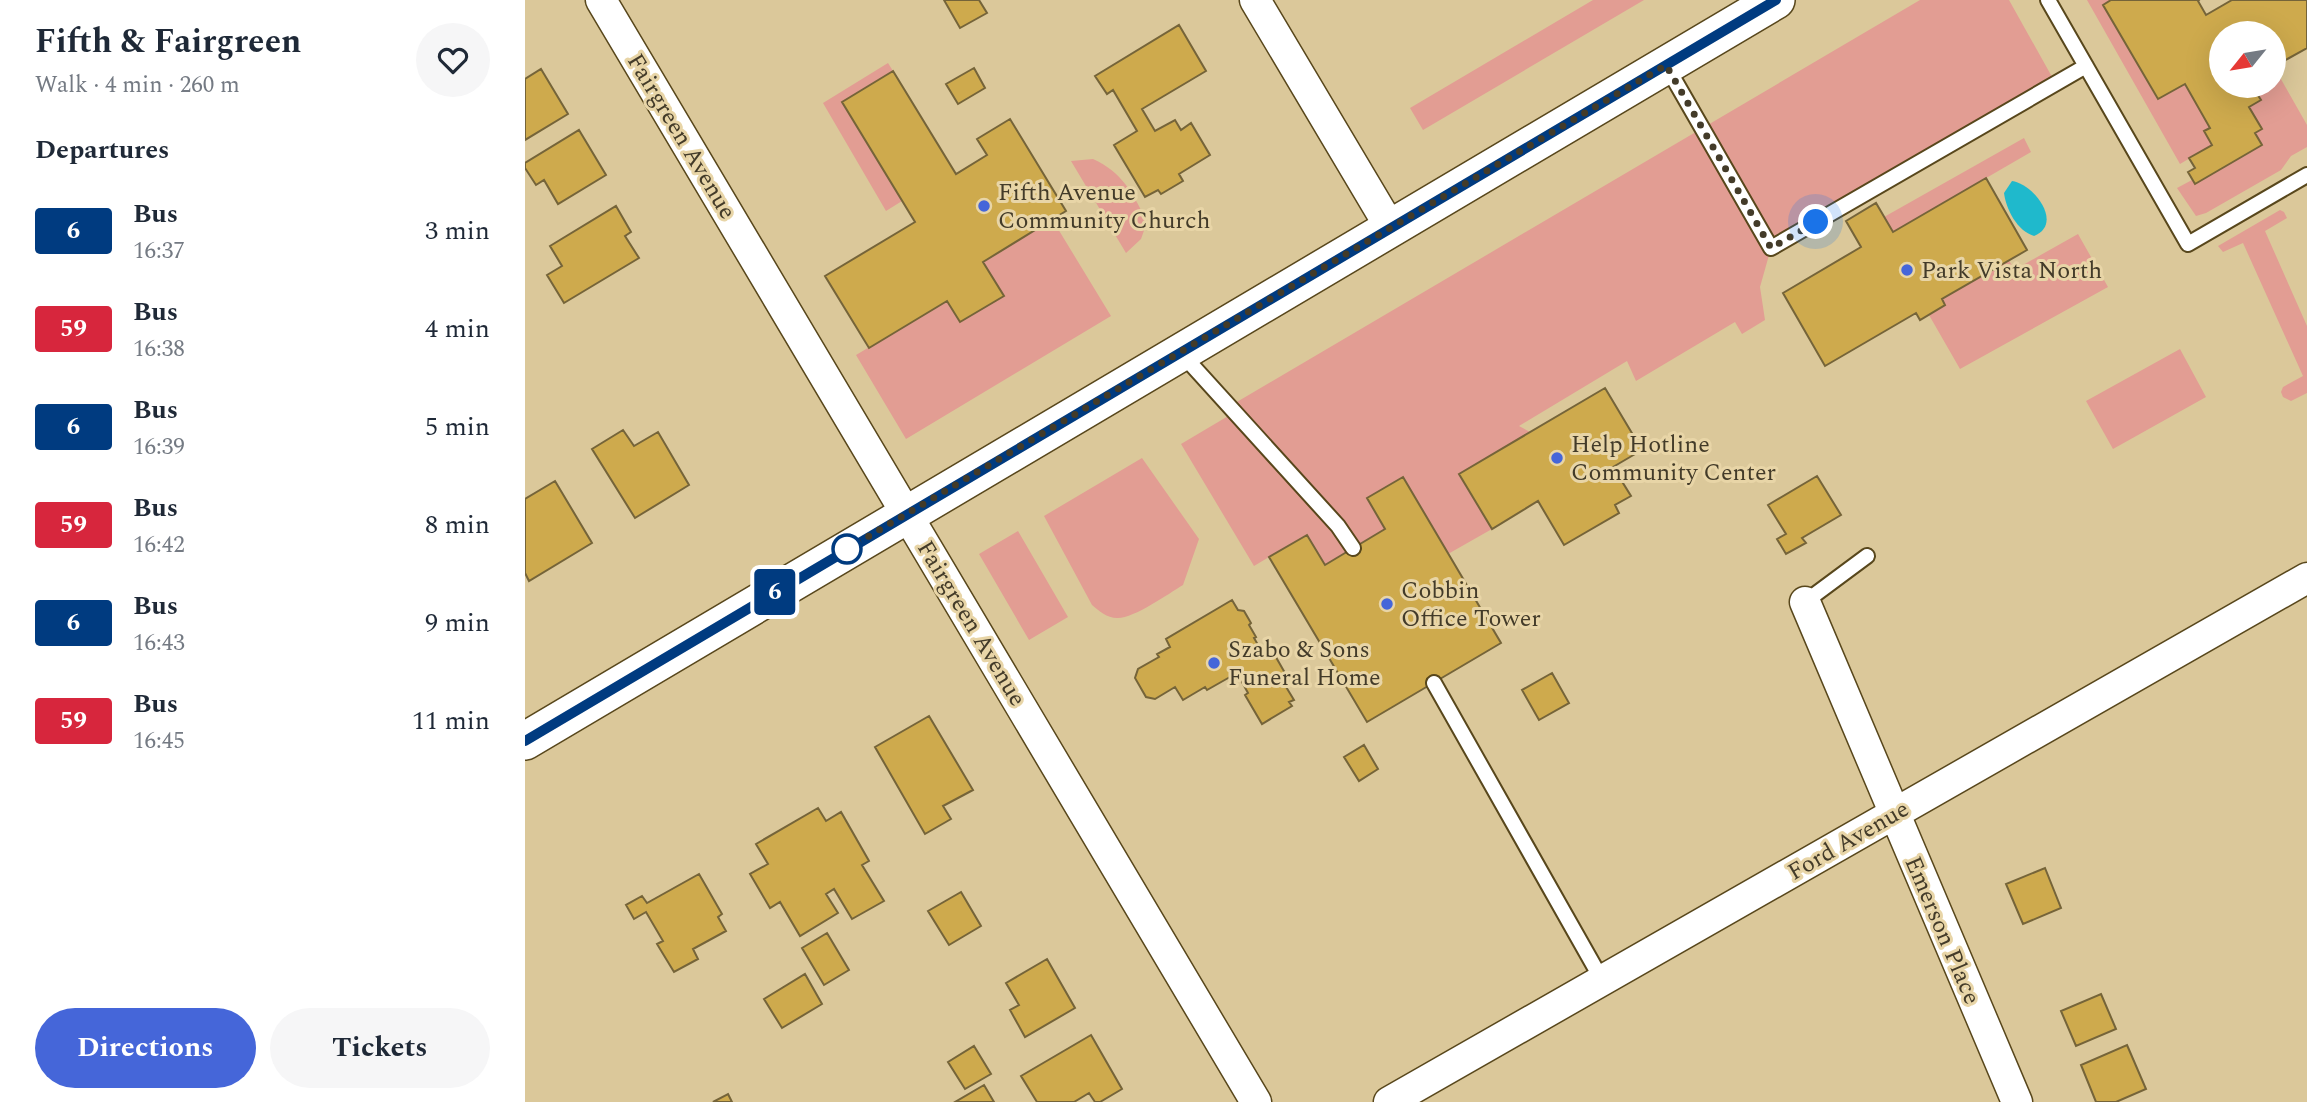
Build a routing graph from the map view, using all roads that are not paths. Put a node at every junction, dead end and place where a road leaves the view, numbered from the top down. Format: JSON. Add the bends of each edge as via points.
{"nodes":[{"id":1,"x":601,"y":0,"type":"edge"},
{"id":2,"x":1255,"y":0,"type":"edge"},
{"id":3,"x":1776,"y":0,"type":"edge"},
{"id":4,"x":2048,"y":0,"type":"edge"},
{"id":5,"x":1666,"y":65,"type":"junction"},
{"id":6,"x":2086,"y":66,"type":"junction"},
{"id":7,"x":2307,"y":175,"type":"edge"},
{"id":8,"x":1390,"y":227,"type":"junction"},
{"id":9,"x":1180,"y":352,"type":"junction"},
{"id":10,"x":907,"y":513,"type":"junction"},
{"id":11,"x":1353,"y":548,"type":"dead end"},
{"id":12,"x":1867,"y":556,"type":"dead end"},
{"id":13,"x":2307,"y":578,"type":"edge"},
{"id":14,"x":1805,"y":602,"type":"joint"},
{"id":15,"x":1434,"y":683,"type":"dead end"},
{"id":16,"x":525,"y":741,"type":"edge"},
{"id":17,"x":1893,"y":814,"type":"junction"},
{"id":18,"x":1602,"y":981,"type":"junction"},
{"id":19,"x":1256,"y":1102,"type":"edge"},
{"id":20,"x":1389,"y":1102,"type":"edge"},
{"id":21,"x":2017,"y":1102,"type":"edge"}],
"edges":[{"from":1,"to":10,"type":"street","name":"Fairgreen Avenue"},
{"from":2,"to":8,"type":"street"},
{"from":3,"to":5,"type":"street"},
{"from":4,"to":6,"type":"lane"},
{"from":5,"to":6,"type":"lane","via":[[1771,248]]},
{"from":5,"to":8,"type":"street"},
{"from":6,"to":7,"type":"lane","via":[[2188,244]]},
{"from":8,"to":9,"type":"street"},
{"from":9,"to":10,"type":"street"},
{"from":9,"to":11,"type":"lane"},
{"from":10,"to":16,"type":"street"},
{"from":10,"to":19,"type":"street","name":"Fairgreen Avenue"},
{"from":12,"to":14,"type":"lane"},
{"from":13,"to":17,"type":"street","name":"Ford Avenue"},
{"from":14,"to":17,"type":"street","name":"Emerson Place"},
{"from":15,"to":18,"type":"lane"},
{"from":17,"to":18,"type":"street","name":"Ford Avenue"},
{"from":17,"to":21,"type":"street","name":"Emerson Place"},
{"from":18,"to":20,"type":"street","name":"Ford Avenue"}]}
